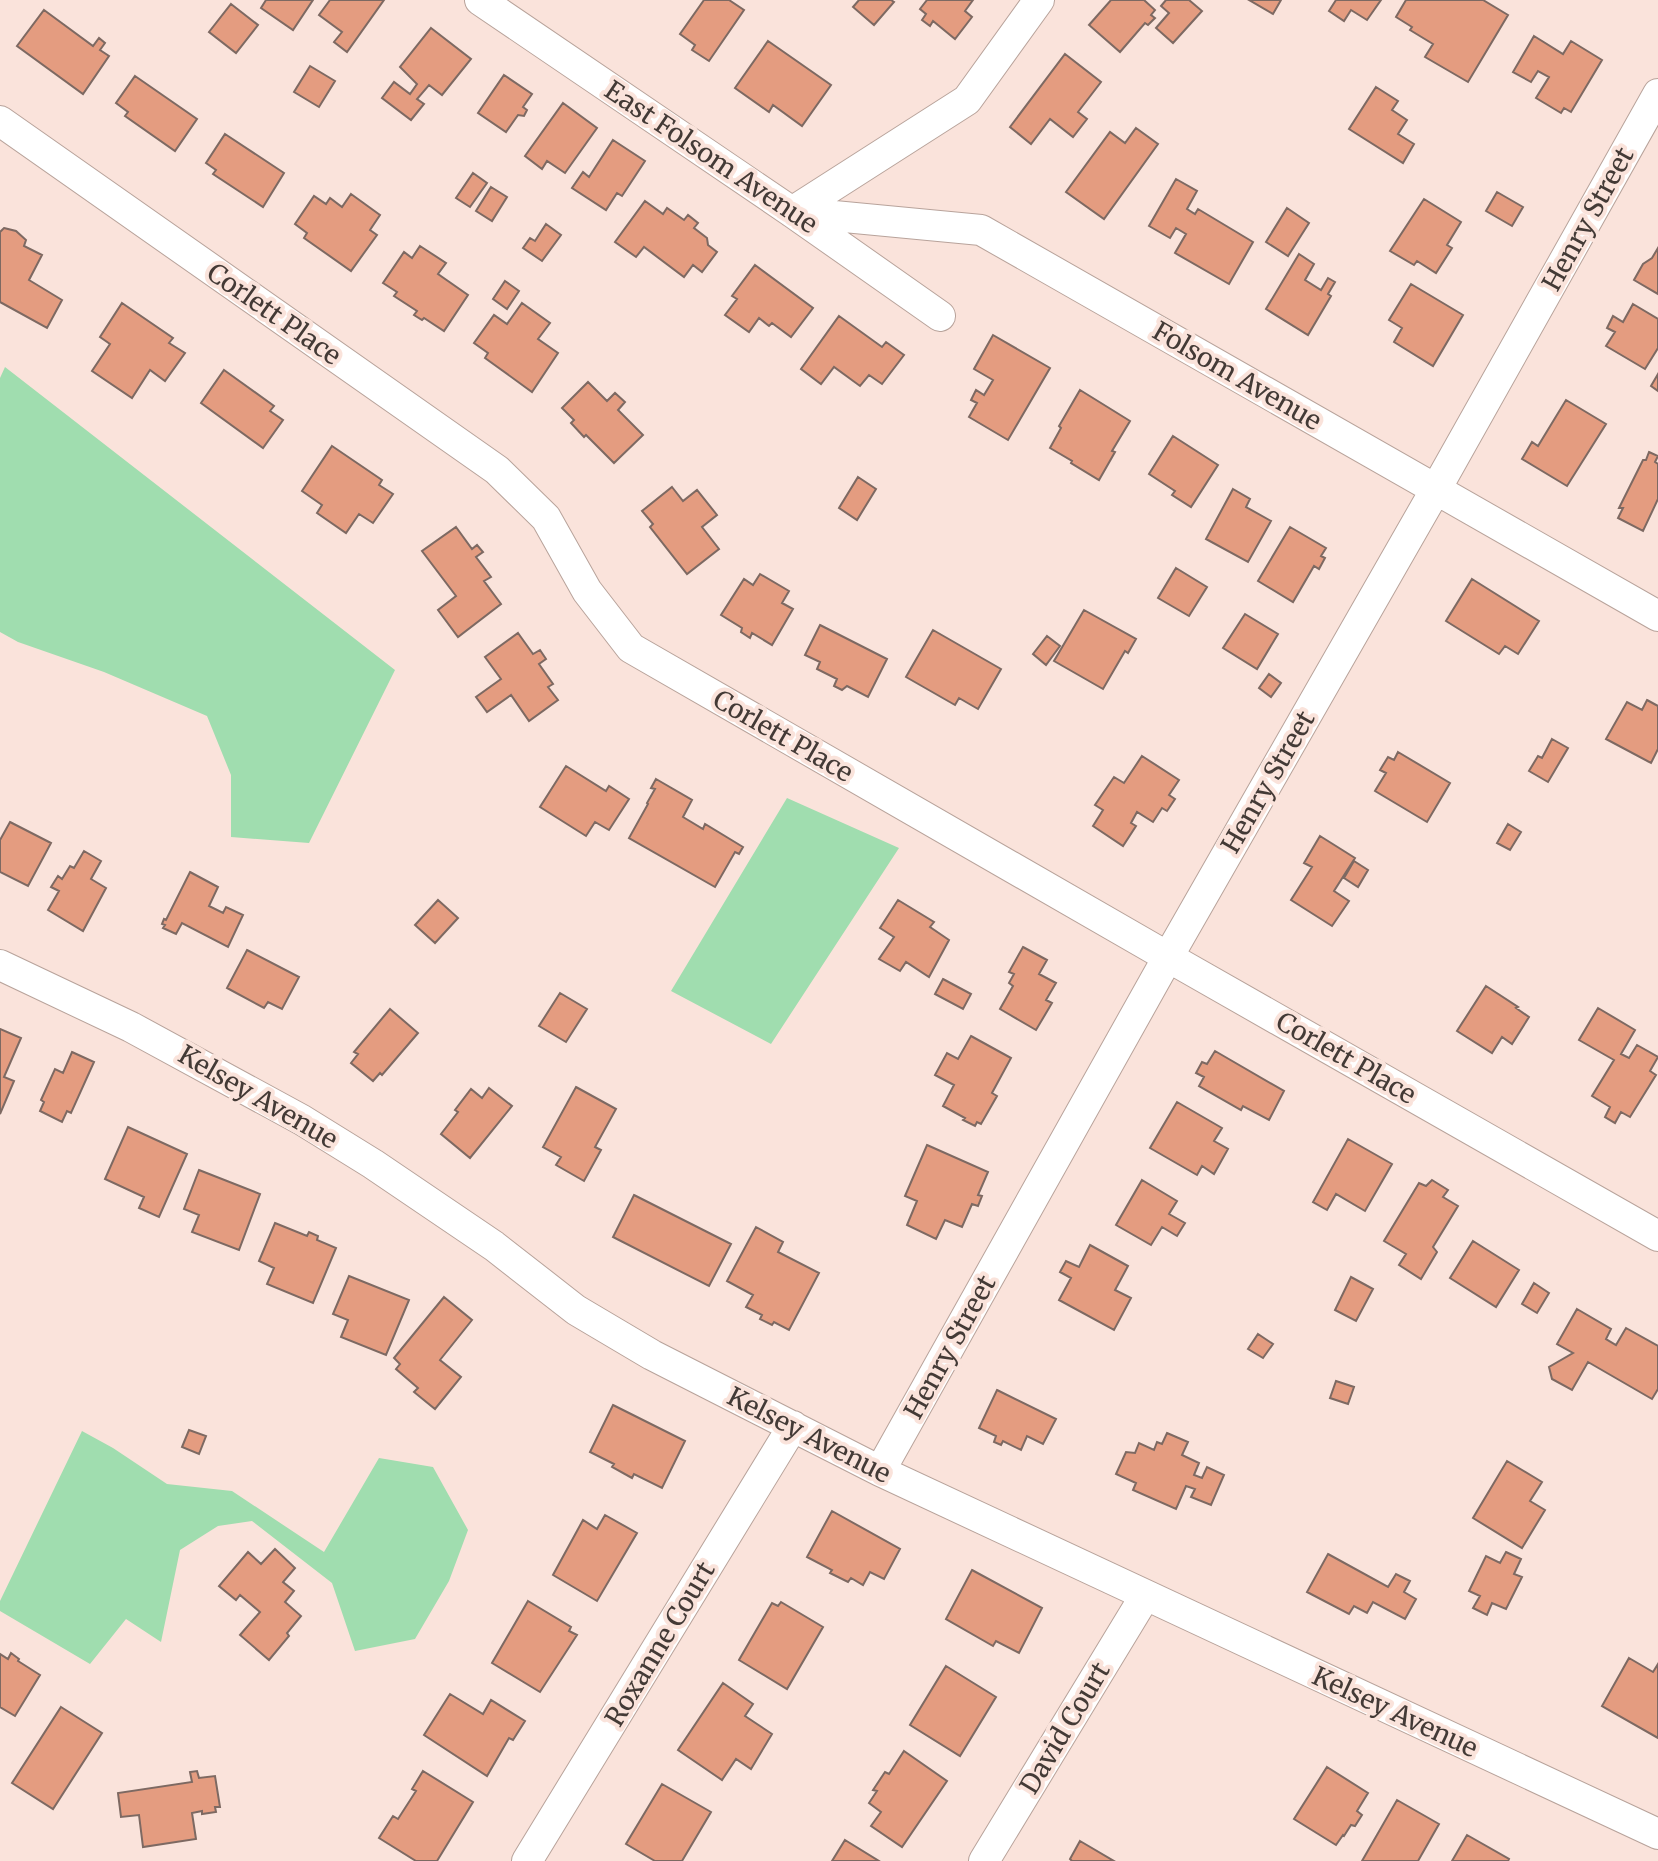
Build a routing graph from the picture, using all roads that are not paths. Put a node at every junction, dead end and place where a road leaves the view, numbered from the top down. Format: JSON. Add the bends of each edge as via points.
{"nodes":[{"id":1,"x":480,"y":0,"type":"edge"},
{"id":2,"x":1039,"y":0,"type":"edge"},
{"id":3,"x":1658,"y":94,"type":"edge"},
{"id":4,"x":0,"y":121,"type":"edge"},
{"id":5,"x":792,"y":212,"type":"junction"},
{"id":6,"x":940,"y":316,"type":"dead end"},
{"id":7,"x":1436,"y":489,"type":"junction"},
{"id":8,"x":1658,"y":616,"type":"edge"},
{"id":9,"x":1168,"y":957,"type":"junction"},
{"id":10,"x":0,"y":965,"type":"edge"},
{"id":11,"x":1658,"y":1236,"type":"edge"},
{"id":12,"x":793,"y":1426,"type":"junction"},
{"id":13,"x":880,"y":1471,"type":"junction"},
{"id":14,"x":1145,"y":1596,"type":"junction"},
{"id":15,"x":1658,"y":1834,"type":"edge"},
{"id":16,"x":527,"y":1861,"type":"edge"},
{"id":17,"x":984,"y":1861,"type":"edge"}],
"edges":[{"from":1,"to":5,"type":"street","name":"East Folsom Avenue"},
{"from":2,"to":5,"type":"street","via":[[967,100]]},
{"from":3,"to":7,"type":"street","name":"Henry Street"},
{"from":4,"to":9,"type":"street","name":"Corlett Place","via":[[497,470],[546,518],[587,591],[631,648]]},
{"from":5,"to":6,"type":"street","name":"East Folsom Avenue"},
{"from":5,"to":7,"type":"street","name":"Folsom Avenue","via":[[981,230]]},
{"from":7,"to":8,"type":"street","name":"Folsom Avenue"},
{"from":7,"to":9,"type":"street","name":"Henry Street"},
{"from":9,"to":11,"type":"street","name":"Corlett Place"},
{"from":9,"to":13,"type":"street","name":"Henry Street"},
{"from":10,"to":12,"type":"street","name":"Kelsey Avenue","via":[[131,1027],[302,1120],[482,1238],[576,1310]]},
{"from":12,"to":13,"type":"street","name":"Kelsey Avenue"},
{"from":12,"to":16,"type":"street","name":"Roxanne Court"},
{"from":13,"to":14,"type":"street","name":"Kelsey Avenue"},
{"from":14,"to":15,"type":"street","name":"Kelsey Avenue"},
{"from":14,"to":17,"type":"street","name":"David Court"}]}
